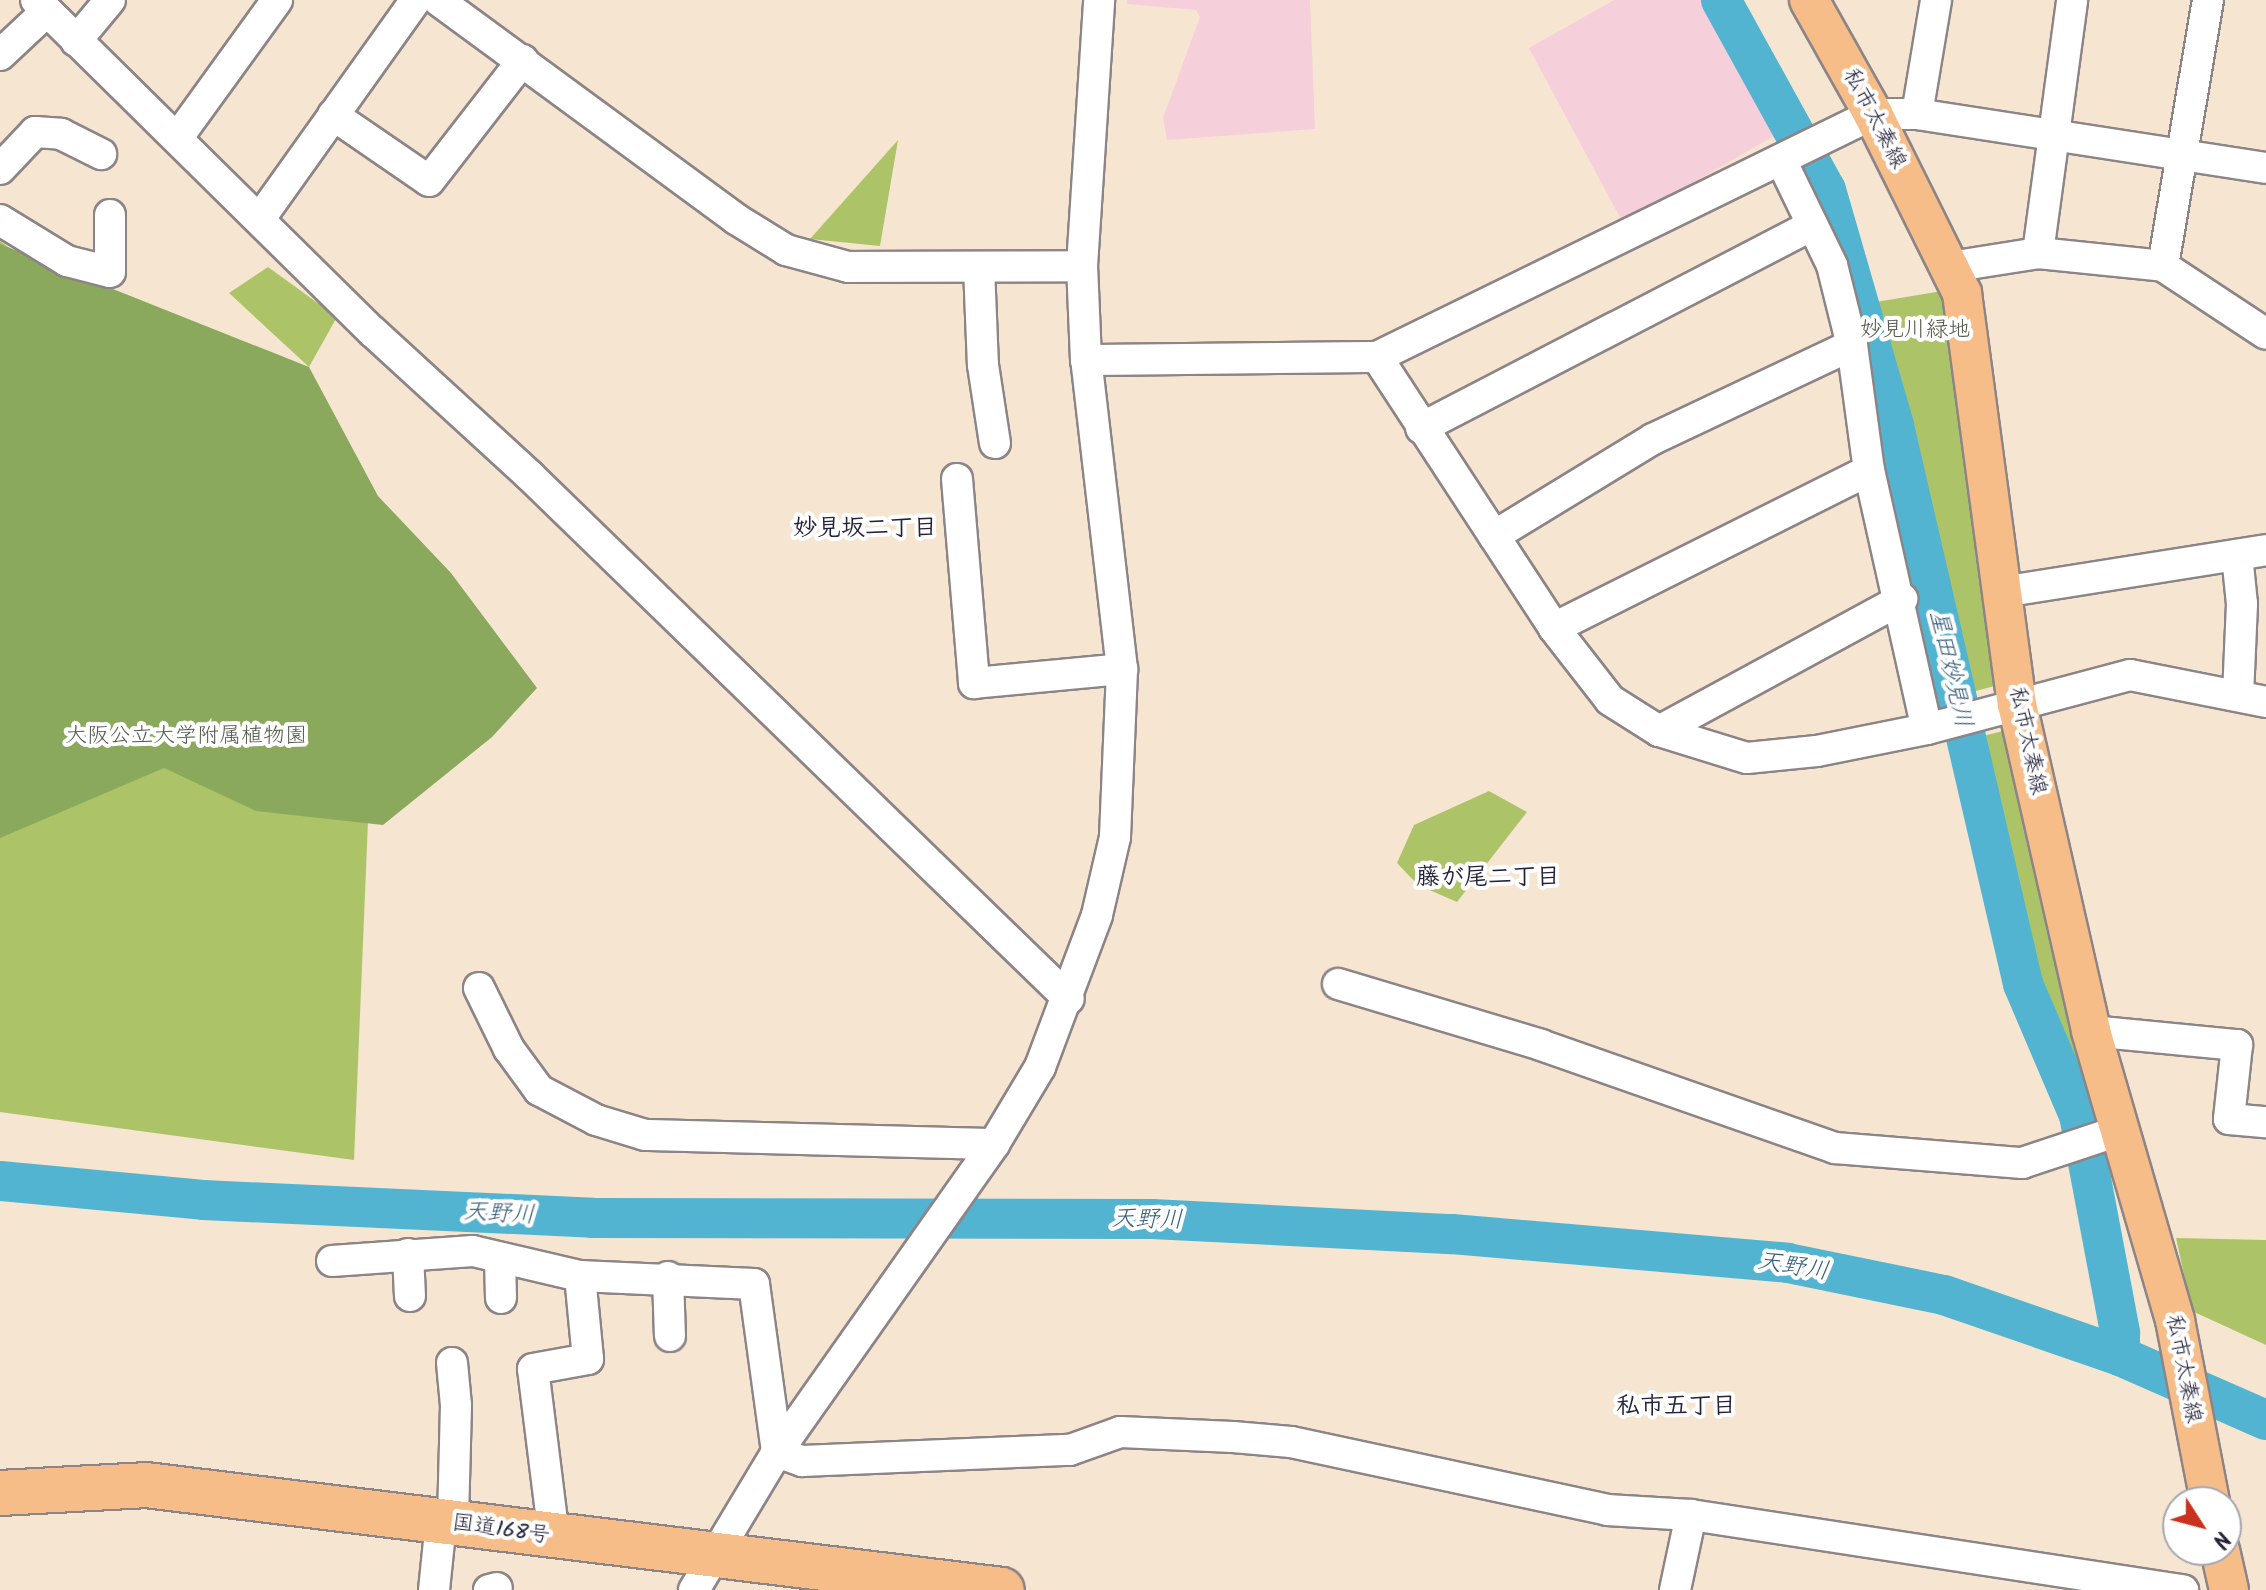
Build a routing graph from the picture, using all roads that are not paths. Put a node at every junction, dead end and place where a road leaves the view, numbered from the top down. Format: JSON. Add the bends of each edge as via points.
{"nodes":[{"id":1,"x":110,"y":0,"type":"edge"},
{"id":2,"x":277,"y":0,"type":"edge"},
{"id":3,"x":416,"y":0,"type":"edge"},
{"id":4,"x":438,"y":0,"type":"edge"},
{"id":5,"x":1099,"y":0,"type":"edge"},
{"id":6,"x":1809,"y":0,"type":"edge"},
{"id":7,"x":1936,"y":0,"type":"edge"},
{"id":8,"x":2072,"y":0,"type":"edge"},
{"id":9,"x":2208,"y":0,"type":"edge"},
{"id":10,"x":42,"y":6,"type":"edge"},
{"id":11,"x":76,"y":41,"type":"junction"},
{"id":12,"x":0,"y":55,"type":"edge"},
{"id":13,"x":523,"y":60,"type":"junction"},
{"id":14,"x":1873,"y":114,"type":"junction"},
{"id":15,"x":1917,"y":114,"type":"junction"},
{"id":16,"x":333,"y":115,"type":"junction"},
{"id":17,"x":178,"y":137,"type":"junction"},
{"id":18,"x":2053,"y":137,"type":"junction"},
{"id":19,"x":101,"y":154,"type":"dead end"},
{"id":20,"x":2181,"y":155,"type":"junction"},
{"id":21,"x":1781,"y":160,"type":"junction"},
{"id":22,"x":2266,"y":168,"type":"edge"},
{"id":23,"x":0,"y":169,"type":"edge"},
{"id":24,"x":110,"y":215,"type":"dead end"},
{"id":25,"x":261,"y":217,"type":"junction"},
{"id":26,"x":0,"y":220,"type":"edge"},
{"id":27,"x":1813,"y":225,"type":"junction"},
{"id":28,"x":2038,"y":253,"type":"junction"},
{"id":29,"x":1082,"y":266,"type":"junction"},
{"id":30,"x":2163,"y":266,"type":"junction"},
{"id":31,"x":979,"y":267,"type":"junction"},
{"id":32,"x":1950,"y":267,"type":"junction"},
{"id":33,"x":2266,"y":334,"type":"edge"},
{"id":34,"x":1852,"y":345,"type":"junction"},
{"id":35,"x":1377,"y":357,"type":"junction"},
{"id":36,"x":1086,"y":360,"type":"junction"},
{"id":37,"x":1421,"y":428,"type":"junction"},
{"id":38,"x":995,"y":443,"type":"dead end"},
{"id":39,"x":1869,"y":470,"type":"junction"},
{"id":40,"x":957,"y":479,"type":"dead end"},
{"id":41,"x":1494,"y":536,"type":"junction"},
{"id":42,"x":2251,"y":552,"type":"edge"},
{"id":43,"x":2002,"y":592,"type":"junction"},
{"id":44,"x":1902,"y":599,"type":"junction"},
{"id":45,"x":1554,"y":628,"type":"junction"},
{"id":46,"x":1122,"y":669,"type":"junction"},
{"id":47,"x":2252,"y":699,"type":"edge"},
{"id":48,"x":2017,"y":704,"type":"junction"},
{"id":49,"x":1950,"y":722,"type":"junction"},
{"id":50,"x":1659,"y":731,"type":"junction"},
{"id":51,"x":1338,"y":984,"type":"dead end"},
{"id":52,"x":479,"y":988,"type":"dead end"},
{"id":53,"x":1069,"y":999,"type":"junction"},
{"id":54,"x":2091,"y":1031,"type":"junction"},
{"id":55,"x":2266,"y":1122,"type":"edge"},
{"id":56,"x":2097,"y":1138,"type":"junction"},
{"id":57,"x":990,"y":1151,"type":"junction"},
{"id":58,"x":408,"y":1254,"type":"junction"},
{"id":59,"x":500,"y":1258,"type":"junction"},
{"id":60,"x":332,"y":1261,"type":"dead end"},
{"id":61,"x":580,"y":1276,"type":"junction"},
{"id":62,"x":668,"y":1277,"type":"junction"},
{"id":63,"x":410,"y":1296,"type":"dead end"},
{"id":64,"x":501,"y":1298,"type":"dead end"},
{"id":65,"x":670,"y":1336,"type":"dead end"},
{"id":66,"x":452,"y":1363,"type":"dead end"},
{"id":67,"x":777,"y":1452,"type":"junction"},
{"id":68,"x":2206,"y":1486,"type":"edge"},
{"id":69,"x":0,"y":1493,"type":"edge"},
{"id":70,"x":1691,"y":1515,"type":"junction"},
{"id":71,"x":447,"y":1522,"type":"junction"},
{"id":72,"x":554,"y":1537,"type":"junction"},
{"id":73,"x":2224,"y":1566,"type":"edge"},
{"id":74,"x":702,"y":1574,"type":"edge"},
{"id":75,"x":434,"y":1590,"type":"edge"},
{"id":76,"x":1002,"y":1590,"type":"edge"},
{"id":77,"x":1675,"y":1590,"type":"edge"},
{"id":78,"x":2183,"y":1590,"type":"edge"},
{"id":79,"x":2229,"y":1590,"type":"edge"}],
"edges":[{"from":1,"to":11,"type":"street"},
{"from":2,"to":17,"type":"street"},
{"from":3,"to":16,"type":"street"},
{"from":4,"to":13,"type":"street"},
{"from":5,"to":29,"type":"street"},
{"from":6,"to":14,"type":"main road","name":"私市太秦線"},
{"from":7,"to":15,"type":"street"},
{"from":8,"to":18,"type":"street"},
{"from":9,"to":20,"type":"street"},
{"from":10,"to":11,"type":"street"},
{"from":10,"to":12,"type":"street"},
{"from":11,"to":17,"type":"street"},
{"from":13,"to":16,"type":"street","via":[[429,181]]},
{"from":13,"to":31,"type":"street","via":[[736,219],[786,250],[848,267]]},
{"from":14,"to":15,"type":"street"},
{"from":14,"to":21,"type":"street"},
{"from":14,"to":32,"type":"main road","name":"私市太秦線"},
{"from":15,"to":18,"type":"street"},
{"from":16,"to":25,"type":"street"},
{"from":17,"to":25,"type":"street"},
{"from":18,"to":20,"type":"street"},
{"from":18,"to":28,"type":"street"},
{"from":19,"to":23,"type":"street","via":[[61,134],[35,132]]},
{"from":20,"to":22,"type":"street"},
{"from":20,"to":30,"type":"street"},
{"from":21,"to":27,"type":"street"},
{"from":21,"to":35,"type":"street"},
{"from":24,"to":26,"type":"street","via":[[110,272],[67,261]]},
{"from":25,"to":53,"type":"street","via":[[373,332],[529,475]]},
{"from":27,"to":34,"type":"street","via":[[1832,265]]},
{"from":27,"to":37,"type":"street"},
{"from":28,"to":30,"type":"street"},
{"from":28,"to":32,"type":"street"},
{"from":29,"to":31,"type":"street"},
{"from":29,"to":36,"type":"street"},
{"from":30,"to":33,"type":"street"},
{"from":31,"to":38,"type":"street","via":[[983,365]]},
{"from":32,"to":43,"type":"main road","name":"私市太秦線","via":[[1962,293]]},
{"from":34,"to":39,"type":"street"},
{"from":34,"to":41,"type":"street","via":[[1653,439]]},
{"from":35,"to":36,"type":"street"},
{"from":35,"to":37,"type":"street"},
{"from":36,"to":46,"type":"street"},
{"from":37,"to":41,"type":"street"},
{"from":39,"to":44,"type":"street"},
{"from":39,"to":45,"type":"street"},
{"from":40,"to":46,"type":"street","via":[[974,683]]},
{"from":41,"to":45,"type":"street"},
{"from":42,"to":43,"type":"street"},
{"from":42,"to":47,"type":"street","via":[[2242,604]]},
{"from":43,"to":48,"type":"main road","name":"私市太秦線"},
{"from":44,"to":49,"type":"street"},
{"from":44,"to":50,"type":"street"},
{"from":45,"to":50,"type":"street","via":[[1610,700]]},
{"from":46,"to":53,"type":"street","via":[[1115,837]]},
{"from":47,"to":48,"type":"street","via":[[2130,675]]},
{"from":48,"to":49,"type":"street"},
{"from":48,"to":54,"type":"main road","name":"私市太秦線"},
{"from":49,"to":50,"type":"street","via":[[1817,751],[1747,758]]},
{"from":51,"to":56,"type":"street","via":[[1541,1045],[1835,1148],[2022,1163]]},
{"from":52,"to":57,"type":"street","via":[[509,1049],[539,1090],[596,1120],[645,1135]]},
{"from":53,"to":57,"type":"street","via":[[1040,1067]]},
{"from":54,"to":55,"type":"street","via":[[2237,1045],[2229,1119]]},
{"from":54,"to":56,"type":"main road","name":"私市太秦線"},
{"from":56,"to":68,"type":"main road","name":"私市太秦線","via":[[2175,1320]]},
{"from":57,"to":67,"type":"street"},
{"from":58,"to":59,"type":"street","via":[[473,1251]]},
{"from":58,"to":60,"type":"street"},
{"from":58,"to":63,"type":"street"},
{"from":59,"to":61,"type":"street"},
{"from":59,"to":64,"type":"street"},
{"from":61,"to":62,"type":"street"},
{"from":61,"to":72,"type":"street","via":[[588,1359],[533,1369]]},
{"from":62,"to":65,"type":"street"},
{"from":62,"to":67,"type":"street","via":[[754,1284]]},
{"from":66,"to":71,"type":"street","via":[[456,1405]]},
{"from":67,"to":70,"type":"street","via":[[802,1461],[1070,1450],[1120,1432],[1233,1437],[1291,1442],[1607,1510]]},
{"from":67,"to":74,"type":"street"},
{"from":69,"to":71,"type":"highway","name":"国道168号","via":[[146,1485]]},
{"from":70,"to":77,"type":"street"},
{"from":70,"to":78,"type":"street"},
{"from":71,"to":72,"type":"highway","name":"国道168号"},
{"from":71,"to":75,"type":"street"},
{"from":72,"to":74,"type":"highway","name":"国道168号"},
{"from":73,"to":79,"type":"main road"},
{"from":74,"to":76,"type":"highway","name":"国道168号"}]}
